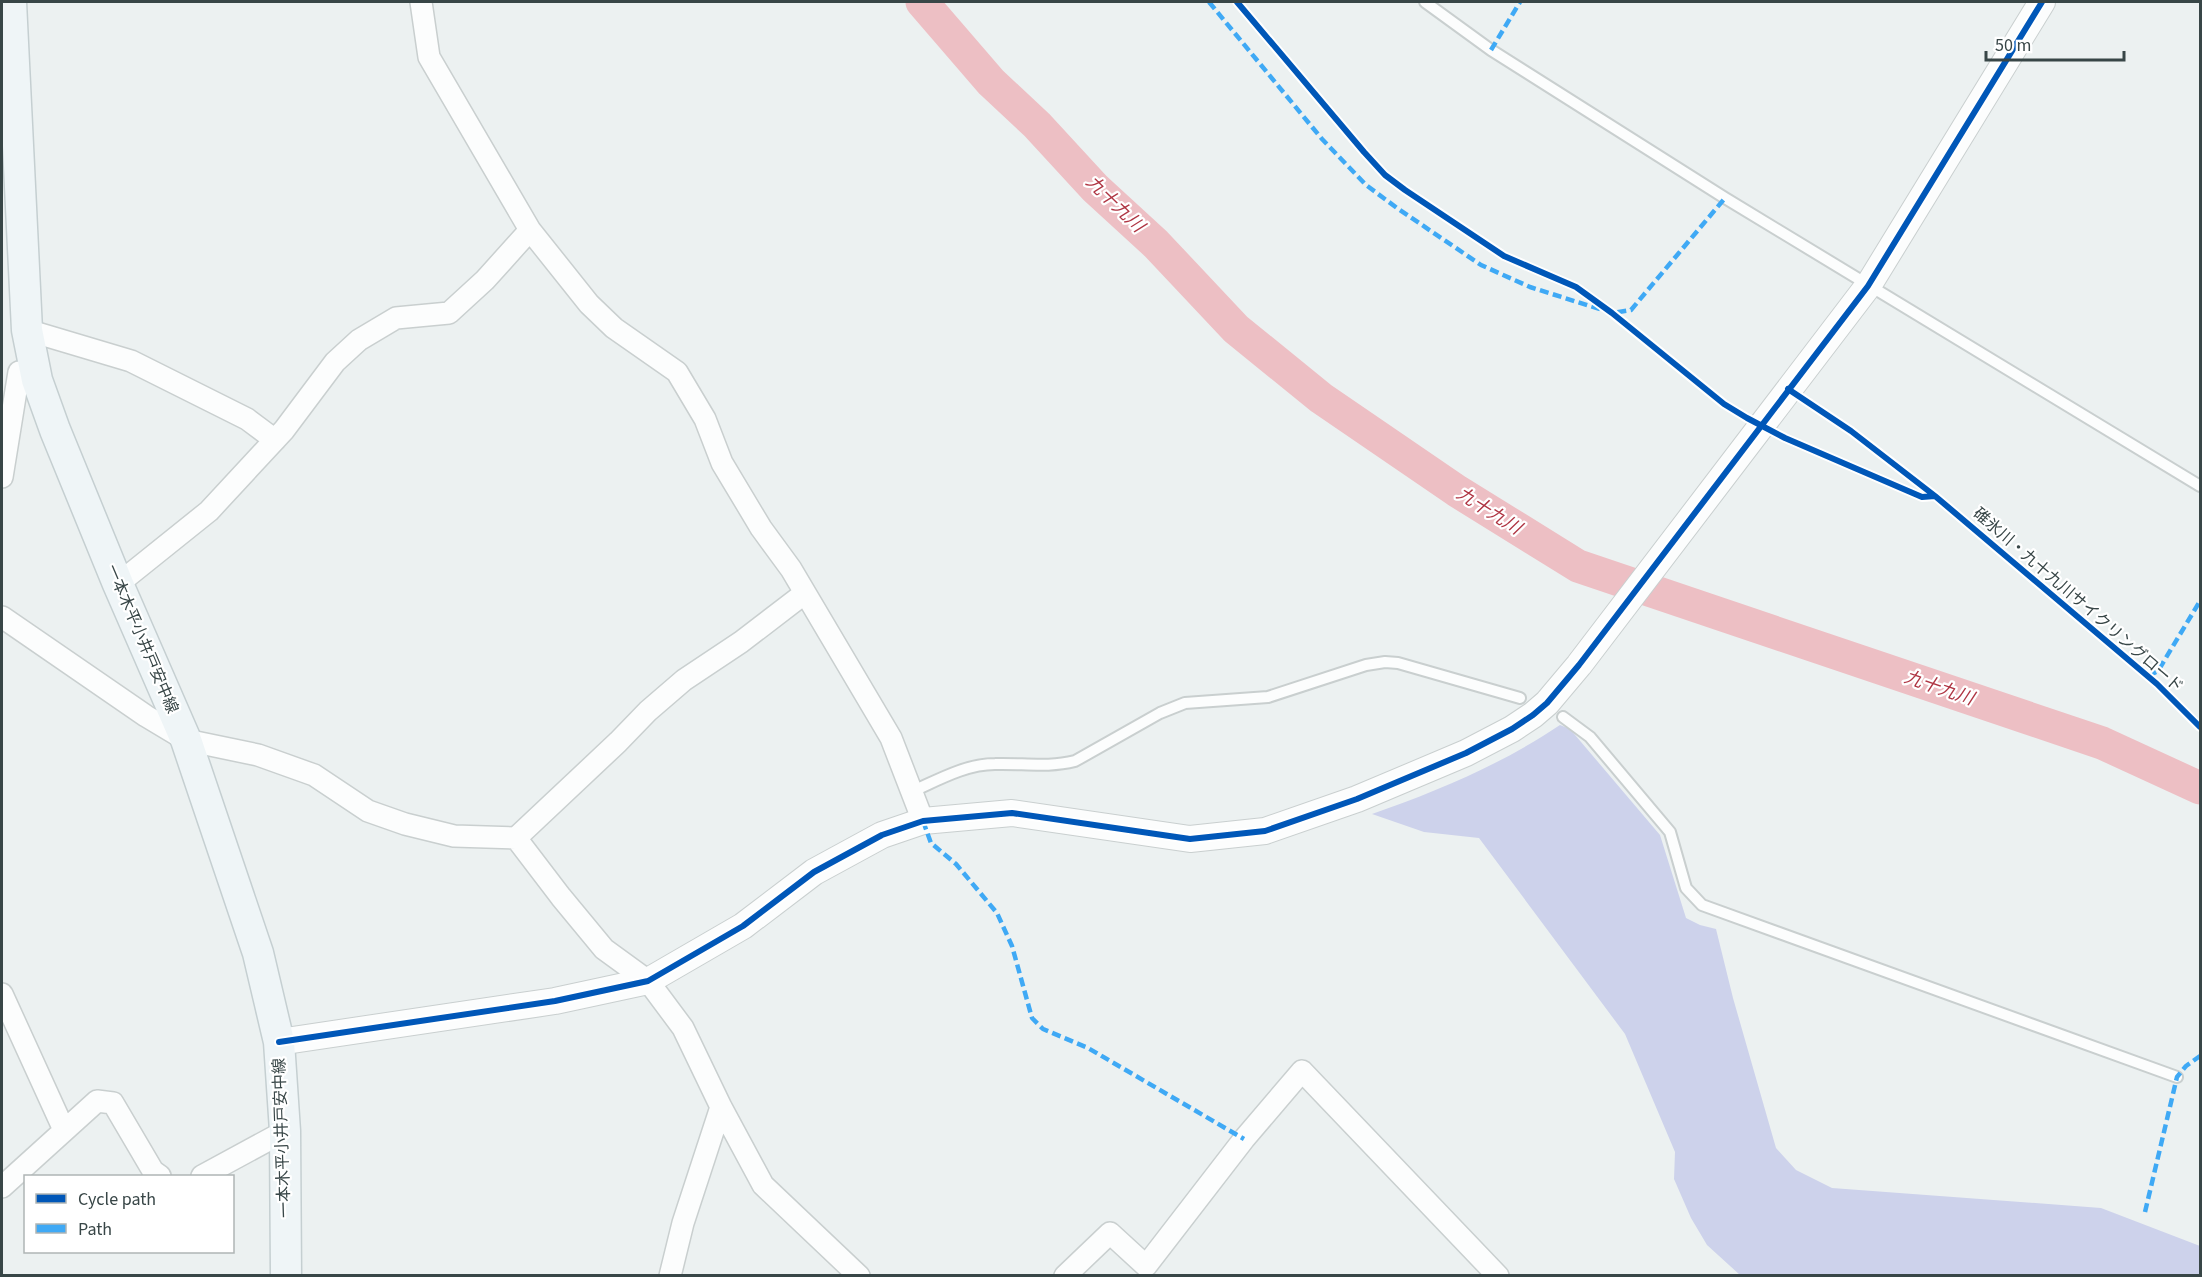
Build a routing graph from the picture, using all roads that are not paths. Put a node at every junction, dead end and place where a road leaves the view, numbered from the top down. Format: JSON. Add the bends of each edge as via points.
{"nodes":[{"id":1,"x":11,"y":2,"type":"edge"},
{"id":2,"x":421,"y":2,"type":"edge"},
{"id":3,"x":1425,"y":2,"type":"edge"},
{"id":4,"x":2042,"y":2,"type":"edge"},
{"id":5,"x":10,"y":150,"type":"edge"},
{"id":6,"x":530,"y":231,"type":"junction"},
{"id":7,"x":1869,"y":286,"type":"junction"},
{"id":8,"x":27,"y":330,"type":"junction"},
{"id":9,"x":19,"y":372,"type":"edge"},
{"id":10,"x":275,"y":440,"type":"junction"},
{"id":11,"x":2,"y":477,"type":"edge"},
{"id":12,"x":2200,"y":486,"type":"edge"},
{"id":13,"x":118,"y":584,"type":"junction"},
{"id":14,"x":805,"y":592,"type":"junction"},
{"id":15,"x":2,"y":617,"type":"edge"},
{"id":16,"x":1520,"y":698,"type":"dead end"},
{"id":17,"x":1563,"y":717,"type":"dead end"},
{"id":18,"x":186,"y":740,"type":"junction"},
{"id":19,"x":912,"y":792,"type":"junction"},
{"id":20,"x":923,"y":821,"type":"junction"},
{"id":21,"x":516,"y":838,"type":"junction"},
{"id":22,"x":648,"y":981,"type":"junction"},
{"id":23,"x":2,"y":994,"type":"edge"},
{"id":24,"x":279,"y":1042,"type":"junction"},
{"id":25,"x":2177,"y":1077,"type":"dead end"},
{"id":26,"x":721,"y":1107,"type":"junction"},
{"id":27,"x":64,"y":1130,"type":"junction"},
{"id":28,"x":285,"y":1131,"type":"junction"},
{"id":29,"x":159,"y":1175,"type":"edge"},
{"id":30,"x":204,"y":1175,"type":"edge"},
{"id":31,"x":2,"y":1187,"type":"edge"},
{"id":32,"x":286,"y":1275,"type":"edge"},
{"id":33,"x":670,"y":1275,"type":"edge"},
{"id":34,"x":859,"y":1275,"type":"edge"},
{"id":35,"x":1065,"y":1275,"type":"edge"},
{"id":36,"x":1498,"y":1275,"type":"edge"}],
"edges":[{"from":1,"to":5,"type":"main road","name":"一本木平小井戸安中線"},
{"from":2,"to":6,"type":"street","via":[[429,57]]},
{"from":3,"to":7,"type":"lane","via":[[1500,56]]},
{"from":4,"to":7,"type":"street"},
{"from":5,"to":8,"type":"main road","name":"一本木平小井戸安中線"},
{"from":6,"to":10,"type":"street","via":[[449,313],[396,318],[358,340],[335,362]]},
{"from":6,"to":14,"type":"street","via":[[614,328],[677,372],[705,418],[722,463]]},
{"from":7,"to":12,"type":"lane"},
{"from":7,"to":20,"type":"street","via":[[1607,629],[1547,703],[1512,729],[1357,799],[1264,831],[1190,839],[1012,813]]},
{"from":8,"to":9,"type":"main road","name":"一本木平小井戸安中線"},
{"from":8,"to":10,"type":"street","via":[[131,361],[247,419]]},
{"from":9,"to":11,"type":"street"},
{"from":9,"to":13,"type":"main road","name":"一本木平小井戸安中線"},
{"from":10,"to":13,"type":"street","via":[[209,511]]},
{"from":13,"to":18,"type":"main road","name":"一本木平小井戸安中線"},
{"from":14,"to":19,"type":"street","via":[[891,738]]},
{"from":14,"to":21,"type":"street","via":[[684,680]]},
{"from":15,"to":18,"type":"street"},
{"from":16,"to":19,"type":"lane","via":[[1398,663],[1376,664],[1268,697],[1185,702],[1075,761],[972,767]]},
{"from":17,"to":25,"type":"lane","via":[[1590,737],[1670,832],[1686,888],[1702,905]]},
{"from":18,"to":21,"type":"street","via":[[258,755],[314,775],[368,811],[405,824],[454,836]]},
{"from":18,"to":24,"type":"main road","name":"一本木平小井戸安中線","via":[[258,953]]},
{"from":19,"to":20,"type":"street"},
{"from":20,"to":22,"type":"street","via":[[882,835],[814,872],[743,926]]},
{"from":21,"to":22,"type":"street","via":[[604,949]]},
{"from":22,"to":24,"type":"street","via":[[555,1001]]},
{"from":22,"to":26,"type":"street","via":[[683,1028]]},
{"from":23,"to":27,"type":"street"},
{"from":24,"to":28,"type":"main road","name":"一本木平小井戸安中線"},
{"from":26,"to":33,"type":"street"},
{"from":26,"to":34,"type":"street","via":[[763,1185]]},
{"from":27,"to":29,"type":"street","via":[[97,1101],[113,1103]]},
{"from":27,"to":31,"type":"street"},
{"from":28,"to":30,"type":"street"},
{"from":28,"to":32,"type":"main road","name":"一本木平小井戸安中線"},
{"from":35,"to":36,"type":"street","via":[[1110,1233],[1146,1266],[1302,1071]]}]}
